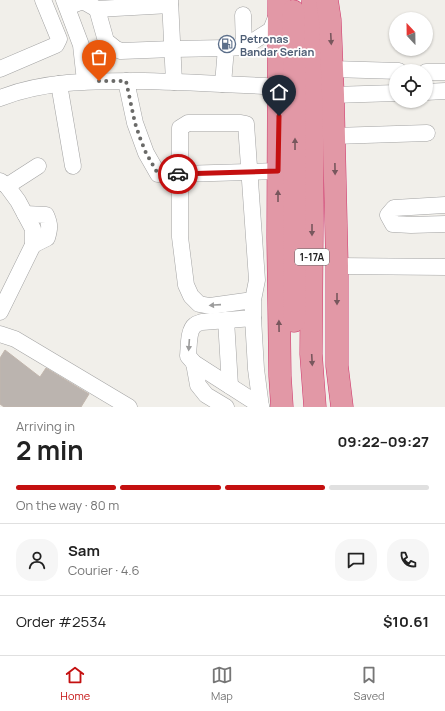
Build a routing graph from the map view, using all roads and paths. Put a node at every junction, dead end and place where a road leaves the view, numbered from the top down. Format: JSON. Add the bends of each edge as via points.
{"nodes":[{"id":1,"x":43,"y":0,"type":"edge"},
{"id":2,"x":313,"y":0,"type":"edge"},
{"id":3,"x":327,"y":0,"type":"edge"},
{"id":4,"x":170,"y":2,"type":"edge"},
{"id":5,"x":65,"y":3,"type":"edge"},
{"id":6,"x":88,"y":3,"type":"edge"},
{"id":7,"x":284,"y":3,"type":"edge"},
{"id":8,"x":243,"y":15,"type":"dead end"},
{"id":9,"x":244,"y":47,"type":"junction"},
{"id":10,"x":226,"y":48,"type":"junction"},
{"id":11,"x":173,"y":49,"type":"junction"},
{"id":12,"x":332,"y":69,"type":"junction"},
{"id":13,"x":0,"y":70,"type":"edge"},
{"id":14,"x":389,"y":71,"type":"edge"},
{"id":15,"x":433,"y":72,"type":"edge"},
{"id":16,"x":445,"y":72,"type":"edge"},
{"id":17,"x":86,"y":81,"type":"junction"},
{"id":18,"x":126,"y":81,"type":"junction"},
{"id":19,"x":174,"y":82,"type":"junction"},
{"id":20,"x":59,"y":84,"type":"junction"},
{"id":21,"x":223,"y":84,"type":"junction"},
{"id":22,"x":279,"y":88,"type":"junction"},
{"id":23,"x":445,"y":91,"type":"edge"},
{"id":24,"x":433,"y":92,"type":"edge"},
{"id":25,"x":389,"y":93,"type":"edge"},
{"id":26,"x":333,"y":95,"type":"junction"},
{"id":27,"x":0,"y":98,"type":"edge"},
{"id":28,"x":304,"y":107,"type":"junction"},
{"id":29,"x":427,"y":133,"type":"dead end"},
{"id":30,"x":334,"y":136,"type":"junction"},
{"id":31,"x":38,"y":166,"type":"dead end"},
{"id":32,"x":73,"y":166,"type":"dead end"},
{"id":33,"x":278,"y":171,"type":"junction"},
{"id":34,"x":249,"y":172,"type":"junction"},
{"id":35,"x":180,"y":174,"type":"junction"},
{"id":36,"x":3,"y":184,"type":"edge"},
{"id":37,"x":445,"y":205,"type":"edge"},
{"id":38,"x":445,"y":224,"type":"edge"},
{"id":39,"x":337,"y":266,"type":"junction"},
{"id":40,"x":445,"y":266,"type":"edge"},
{"id":41,"x":278,"y":275,"type":"junction"},
{"id":42,"x":257,"y":280,"type":"junction"},
{"id":43,"x":4,"y":299,"type":"edge"},
{"id":44,"x":253,"y":300,"type":"junction"},
{"id":45,"x":0,"y":312,"type":"edge"},
{"id":46,"x":253,"y":318,"type":"junction"},
{"id":47,"x":226,"y":320,"type":"junction"},
{"id":48,"x":0,"y":334,"type":"edge"},
{"id":49,"x":194,"y":363,"type":"junction"},
{"id":50,"x":230,"y":386,"type":"junction"},
{"id":51,"x":129,"y":407,"type":"edge"},
{"id":52,"x":226,"y":407,"type":"edge"},
{"id":53,"x":261,"y":407,"type":"edge"},
{"id":54,"x":282,"y":407,"type":"edge"},
{"id":55,"x":295,"y":407,"type":"edge"},
{"id":56,"x":315,"y":407,"type":"edge"},
{"id":57,"x":342,"y":407,"type":"edge"}],
"edges":[{"from":1,"to":13,"type":"street","via":[[58,39],[56,45]]},
{"from":2,"to":28,"type":"highway","number":"1-17A"},
{"from":3,"to":12,"type":"highway","one_way":true},
{"from":4,"to":6,"type":"street"},
{"from":4,"to":11,"type":"street"},
{"from":5,"to":6,"type":"street"},
{"from":5,"to":17,"type":"street","via":[[81,45]]},
{"from":6,"to":11,"type":"street","via":[[106,41],[116,49]]},
{"from":7,"to":9,"type":"street","via":[[271,30]]},
{"from":7,"to":22,"type":"highway","via":[[278,49]]},
{"from":7,"to":28,"type":"highway","number":"1-17A"},
{"from":8,"to":9,"type":"street"},
{"from":9,"to":10,"type":"street"},
{"from":10,"to":11,"type":"street"},
{"from":10,"to":21,"type":"street"},
{"from":11,"to":19,"type":"street"},
{"from":12,"to":14,"type":"street"},
{"from":12,"to":26,"type":"highway"},
{"from":15,"to":16,"type":"street"},
{"from":17,"to":18,"type":"street"},
{"from":17,"to":20,"type":"street"},
{"from":18,"to":19,"type":"street"},
{"from":18,"to":35,"type":"street","via":[[135,123],[146,153],[158,174]]},
{"from":19,"to":21,"type":"street"},
{"from":20,"to":27,"type":"street","via":[[46,85]]},
{"from":20,"to":32,"type":"street"},
{"from":21,"to":22,"type":"street"},
{"from":22,"to":33,"type":"highway"},
{"from":23,"to":24,"type":"street"},
{"from":25,"to":26,"type":"street"},
{"from":26,"to":30,"type":"highway"},
{"from":55,"to":28,"type":"highway","number":"1-17A","one_way":true,"via":[[294,351]]},
{"from":28,"to":56,"type":"highway","number":"1-17A","one_way":true,"via":[[311,354]]},
{"from":29,"to":30,"type":"street"},
{"from":30,"to":39,"type":"highway","one_way":true},
{"from":31,"to":36,"type":"street"},
{"from":33,"to":34,"type":"street"},
{"from":41,"to":33,"type":"highway","one_way":true},
{"from":34,"to":35,"type":"street"},
{"from":34,"to":35,"type":"street","via":[[246,124],[188,123],[180,128]]},
{"from":34,"to":42,"type":"street"},
{"from":44,"to":35,"type":"street","one_way":true,"via":[[210,306],[199,304],[191,296],[186,285],[181,245]]},
{"from":36,"to":43,"type":"street","via":[[18,201],[33,229],[33,244]]},
{"from":37,"to":38,"type":"street","via":[[394,208],[388,215],[393,224]]},
{"from":39,"to":40,"type":"street"},
{"from":39,"to":57,"type":"highway","one_way":true,"via":[[338,366]]},
{"from":41,"to":42,"type":"street"},
{"from":54,"to":41,"type":"highway","one_way":true},
{"from":42,"to":44,"type":"street"},
{"from":43,"to":45,"type":"street"},
{"from":44,"to":46,"type":"street"},
{"from":46,"to":47,"type":"street"},
{"from":46,"to":53,"type":"street"},
{"from":47,"to":49,"type":"street","one_way":true,"via":[[195,325],[191,332],[188,356]]},
{"from":47,"to":50,"type":"street"},
{"from":48,"to":51,"type":"street","via":[[15,339]]},
{"from":49,"to":50,"type":"street"},
{"from":49,"to":52,"type":"street","via":[[198,385],[206,395]]},
{"from":50,"to":53,"type":"street"}]}
